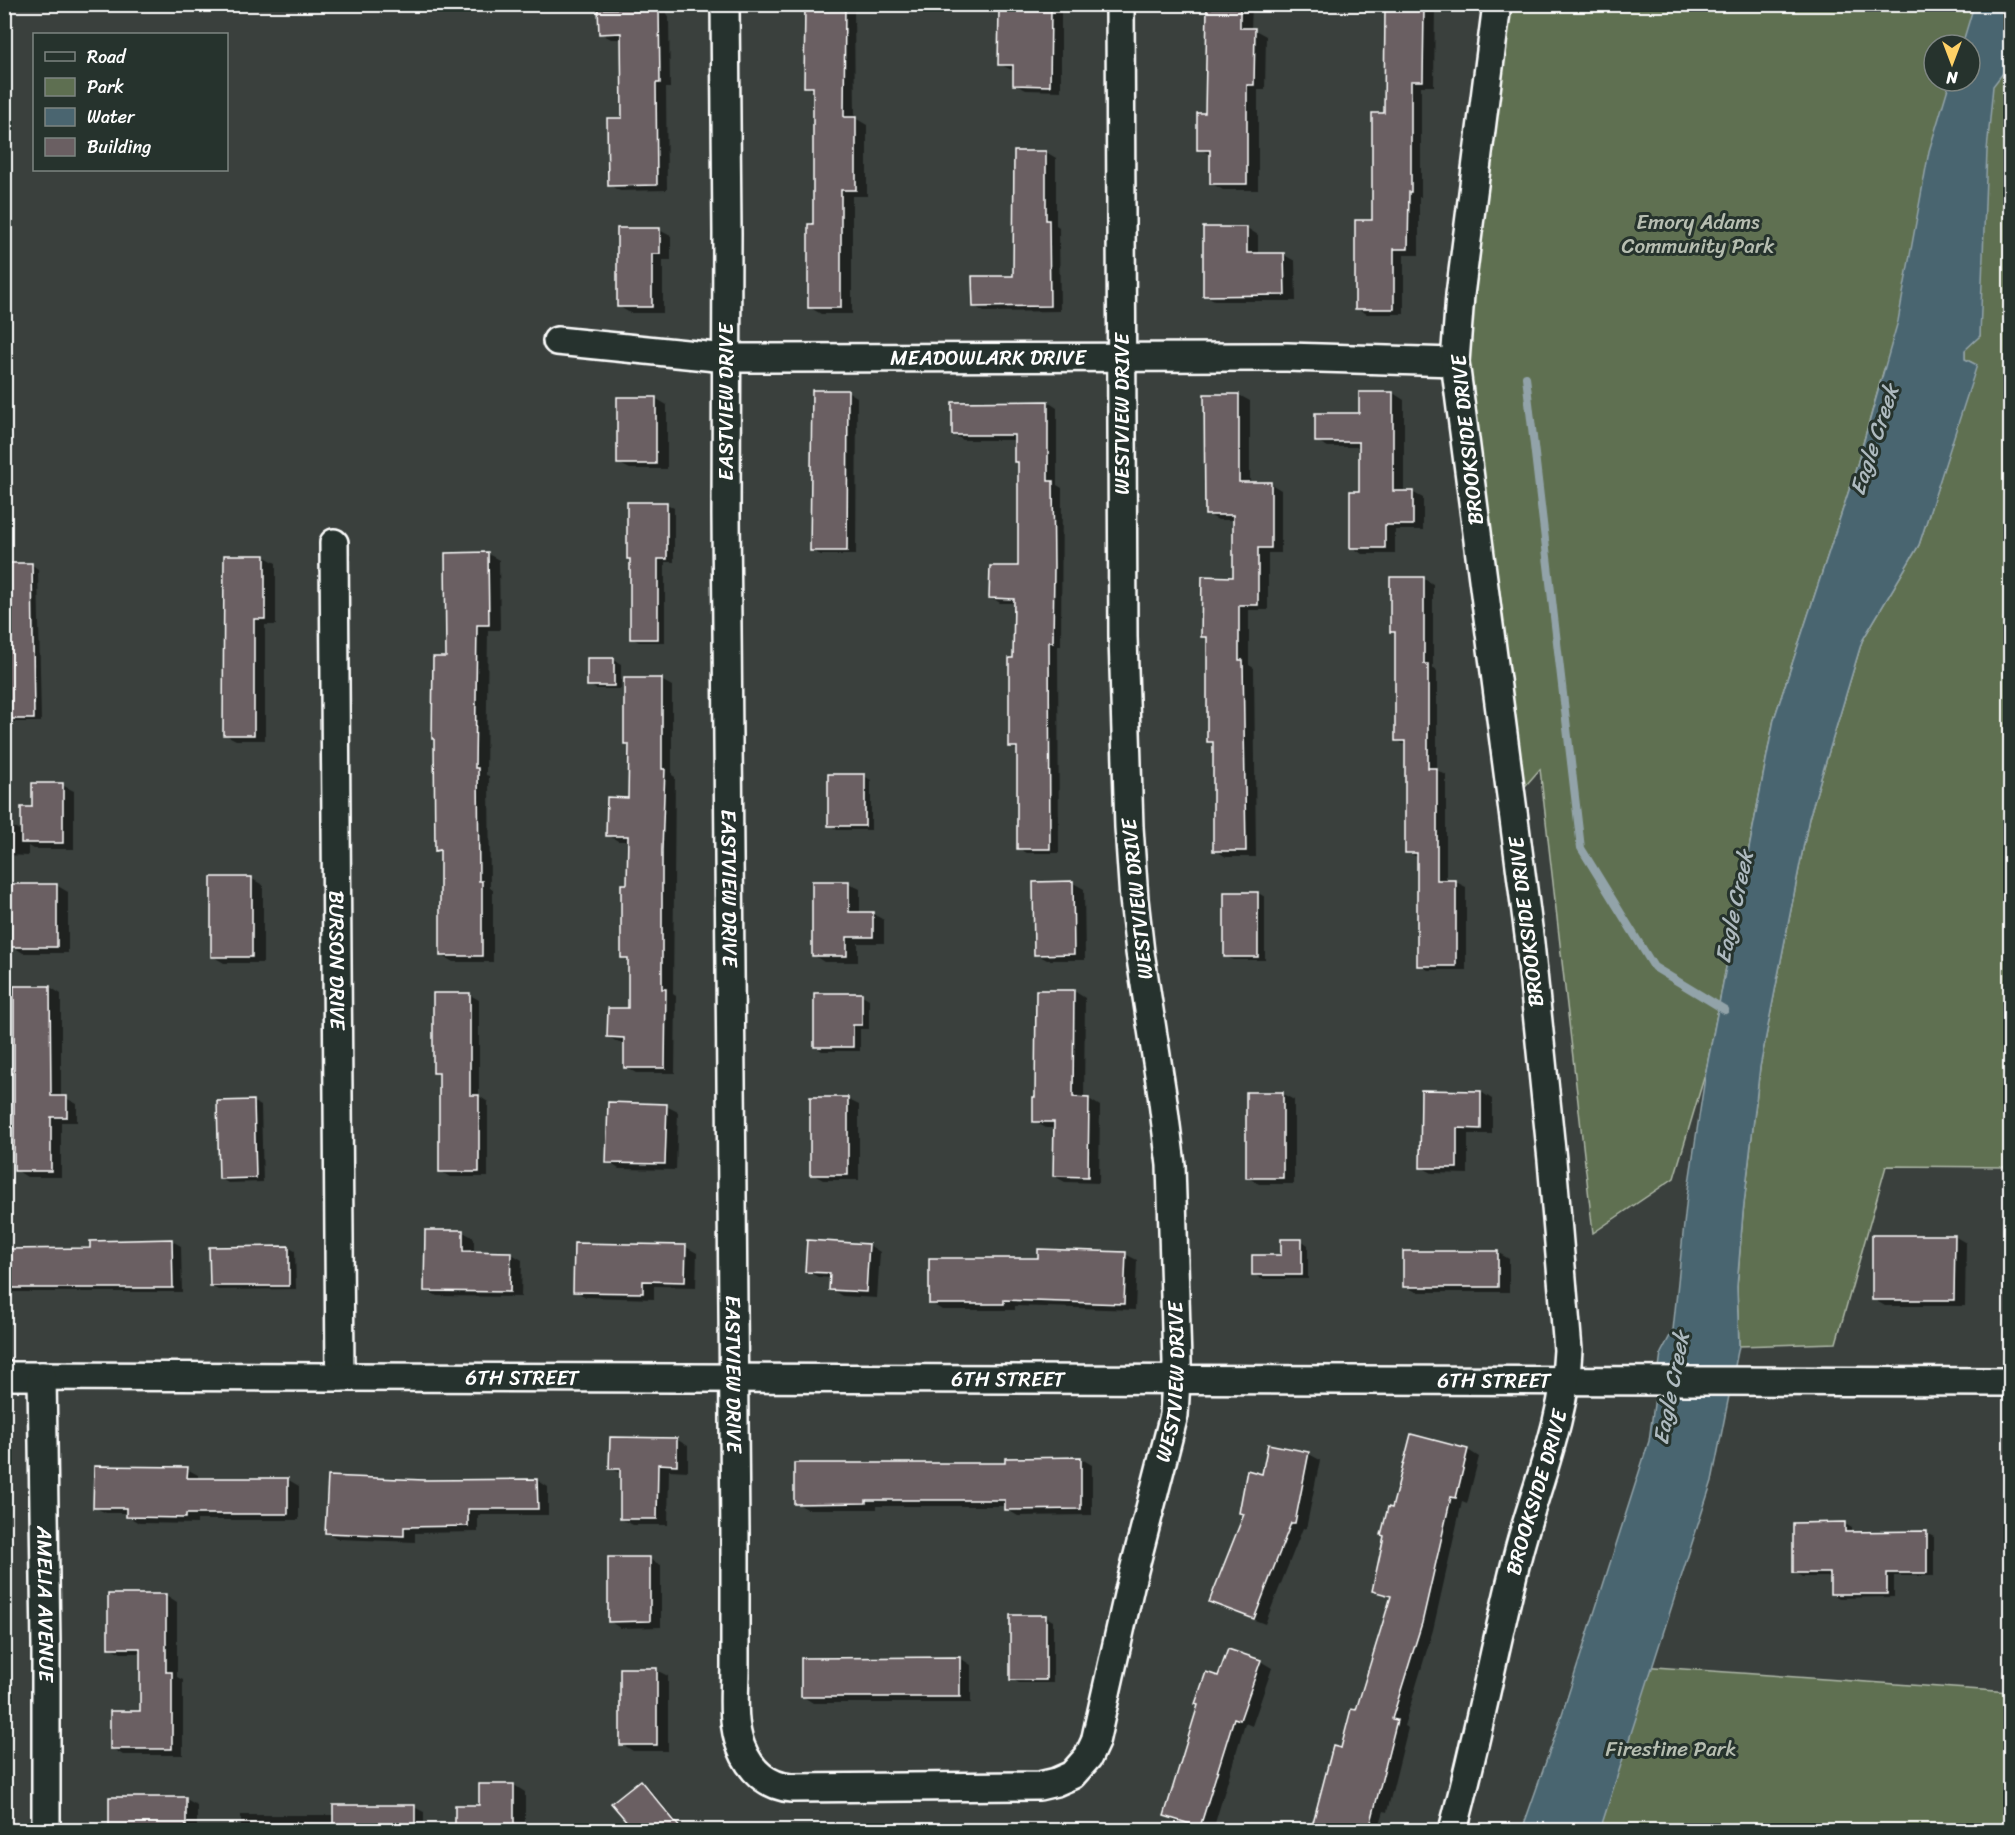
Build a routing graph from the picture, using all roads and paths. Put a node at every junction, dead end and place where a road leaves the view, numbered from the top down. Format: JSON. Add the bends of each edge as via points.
{"nodes":[{"id":1,"x":725,"y":4,"type":"edge"},
{"id":2,"x":1120,"y":4,"type":"edge"},
{"id":3,"x":1497,"y":4,"type":"edge"},
{"id":4,"x":557,"y":341,"type":"dead end"},
{"id":5,"x":726,"y":358,"type":"junction"},
{"id":6,"x":1121,"y":358,"type":"junction"},
{"id":7,"x":1455,"y":362,"type":"junction"},
{"id":8,"x":334,"y":543,"type":"dead end"},
{"id":9,"x":4,"y":1376,"type":"edge"},
{"id":10,"x":42,"y":1376,"type":"junction"},
{"id":11,"x":340,"y":1377,"type":"junction"},
{"id":12,"x":734,"y":1379,"type":"junction"},
{"id":13,"x":1175,"y":1379,"type":"junction"},
{"id":14,"x":1567,"y":1380,"type":"junction"},
{"id":15,"x":2010,"y":1382,"type":"edge"},
{"id":16,"x":1072,"y":1775,"type":"joint"},
{"id":17,"x":46,"y":1830,"type":"edge"},
{"id":18,"x":1454,"y":1830,"type":"edge"}],
"edges":[{"from":1,"to":5,"type":"street","name":"EASTVIEW DRIVE"},
{"from":2,"to":6,"type":"street","name":"WESTVIEW DRIVE"},
{"from":3,"to":7,"type":"street","name":"BROOKSIDE DRIVE"},
{"from":4,"to":5,"type":"street","name":"MEADOWLARK DRIVE"},
{"from":5,"to":6,"type":"street","name":"MEADOWLARK DRIVE"},
{"from":5,"to":12,"type":"street","name":"EASTVIEW DRIVE"},
{"from":6,"to":7,"type":"street","name":"MEADOWLARK DRIVE"},
{"from":6,"to":13,"type":"street","name":"WESTVIEW DRIVE","via":[[1129,827],[1134,899],[1171,1165]]},
{"from":7,"to":14,"type":"street","name":"BROOKSIDE DRIVE","via":[[1530,943],[1567,1329]]},
{"from":8,"to":11,"type":"street","name":"BURSON DRIVE"},
{"from":9,"to":10,"type":"street","name":"6TH STREET"},
{"from":10,"to":11,"type":"street","name":"6TH STREET"},
{"from":10,"to":17,"type":"street","name":"AMELIA AVENUE"},
{"from":11,"to":12,"type":"street","name":"6TH STREET"},
{"from":12,"to":13,"type":"street","name":"6TH STREET"},
{"from":12,"to":16,"type":"street","name":"EASTVIEW DRIVE","via":[[735,1697],[737,1733],[752,1767],[765,1780],[791,1788],[1039,1786]]},
{"from":13,"to":14,"type":"street","name":"6TH STREET"},
{"from":13,"to":16,"type":"street","name":"WESTVIEW DRIVE","via":[[1174,1415],[1095,1742]]},
{"from":14,"to":15,"type":"street","name":"6TH STREET"},
{"from":14,"to":18,"type":"street","name":"BROOKSIDE DRIVE","via":[[1530,1508]]}]}
